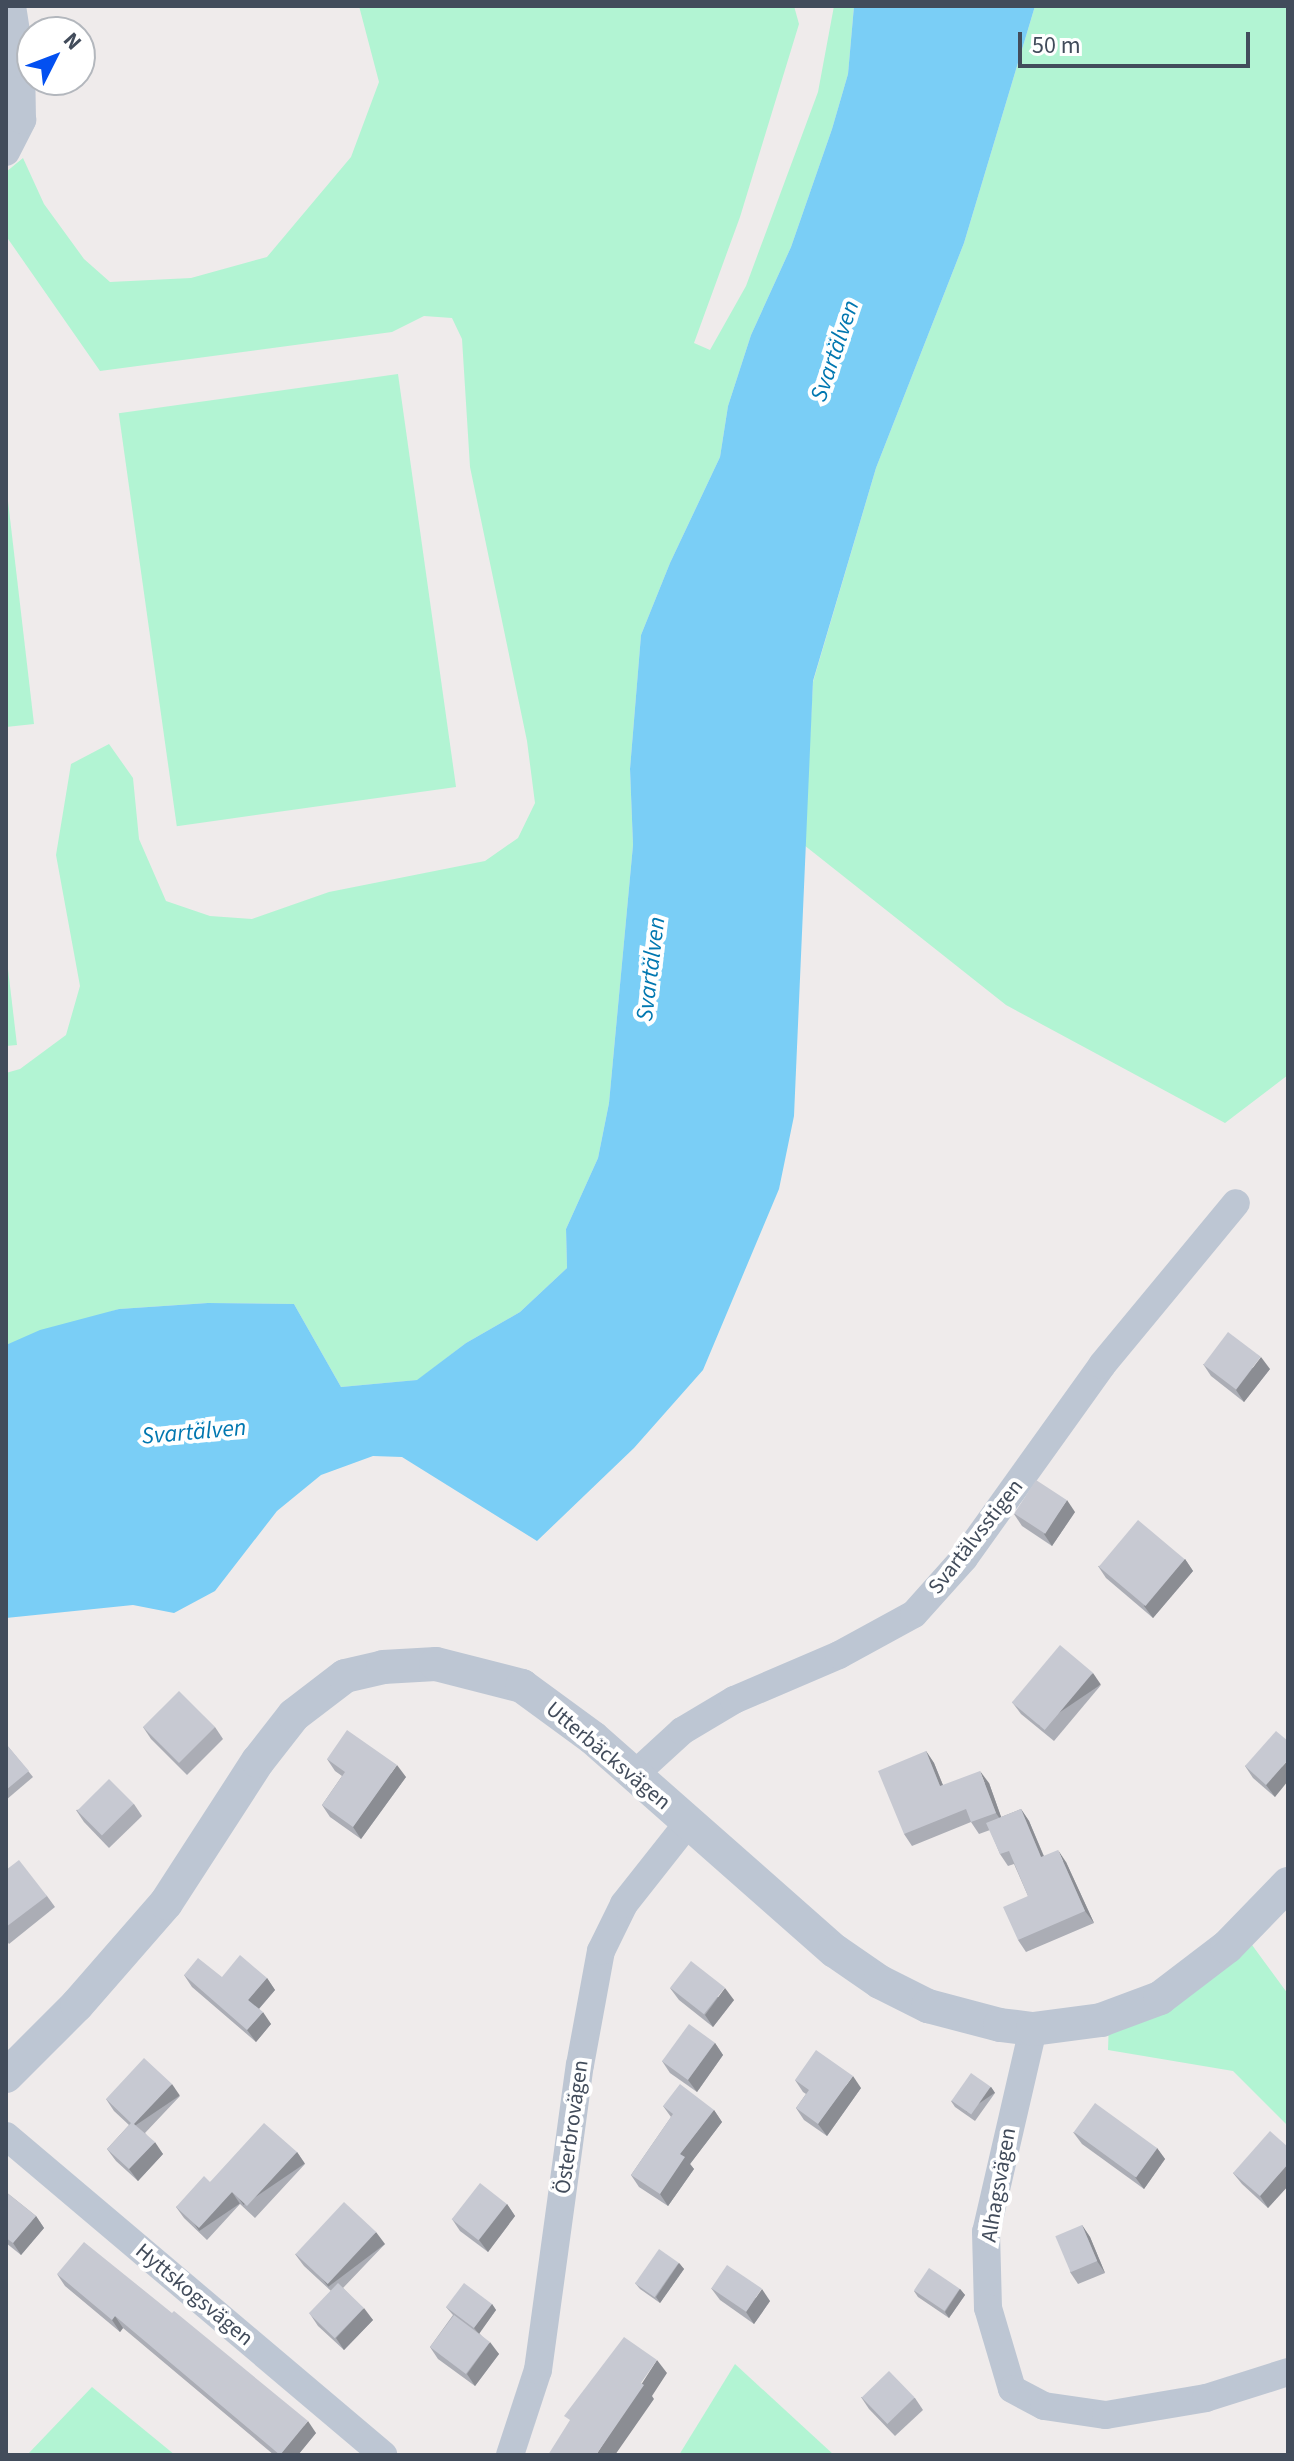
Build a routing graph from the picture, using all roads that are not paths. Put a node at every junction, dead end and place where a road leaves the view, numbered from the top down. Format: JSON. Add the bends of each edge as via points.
{"nodes":[{"id":1,"x":12,"y":6,"type":"edge"},
{"id":2,"x":6,"y":152,"type":"edge"},
{"id":3,"x":1236,"y":1203,"type":"dead end"},
{"id":4,"x":634,"y":1775,"type":"junction"},
{"id":5,"x":688,"y":1823,"type":"junction"},
{"id":6,"x":1288,"y":1884,"type":"edge"},
{"id":7,"x":1033,"y":2029,"type":"junction"},
{"id":8,"x":6,"y":2076,"type":"edge"},
{"id":9,"x":6,"y":2136,"type":"edge"},
{"id":10,"x":1288,"y":2372,"type":"edge"},
{"id":11,"x":383,"y":2455,"type":"edge"},
{"id":12,"x":510,"y":2455,"type":"edge"}],
"edges":[{"from":1,"to":2,"type":"street","via":[[22,120]]},
{"from":3,"to":4,"type":"street","name":"Svartälvsstigen","via":[[1102,1365],[964,1558],[914,1614],[839,1655],[734,1700],[682,1731]]},
{"from":4,"to":5,"type":"street","name":"Utterbäcksvägen"},
{"from":4,"to":8,"type":"street","name":"Utterbäcksvägen","via":[[522,1686],[436,1664],[345,1676],[294,1715],[166,1903]]},
{"from":5,"to":7,"type":"street","name":"Utterbäcksvägen","via":[[835,1951],[880,1982],[928,2006]]},
{"from":5,"to":12,"type":"street","name":"Österbrovägen","via":[[624,1904],[601,1951],[538,2370]]},
{"from":6,"to":7,"type":"street","name":"Utterbäcksvägen","via":[[1227,1947],[1160,1998],[1101,2020]]},
{"from":7,"to":10,"type":"street","name":"Alhagsvägen","via":[[986,2232],[988,2308],[1012,2389],[1044,2406],[1106,2415],[1206,2398]]},
{"from":9,"to":11,"type":"street","name":"Hyttskogsvägen"}]}
